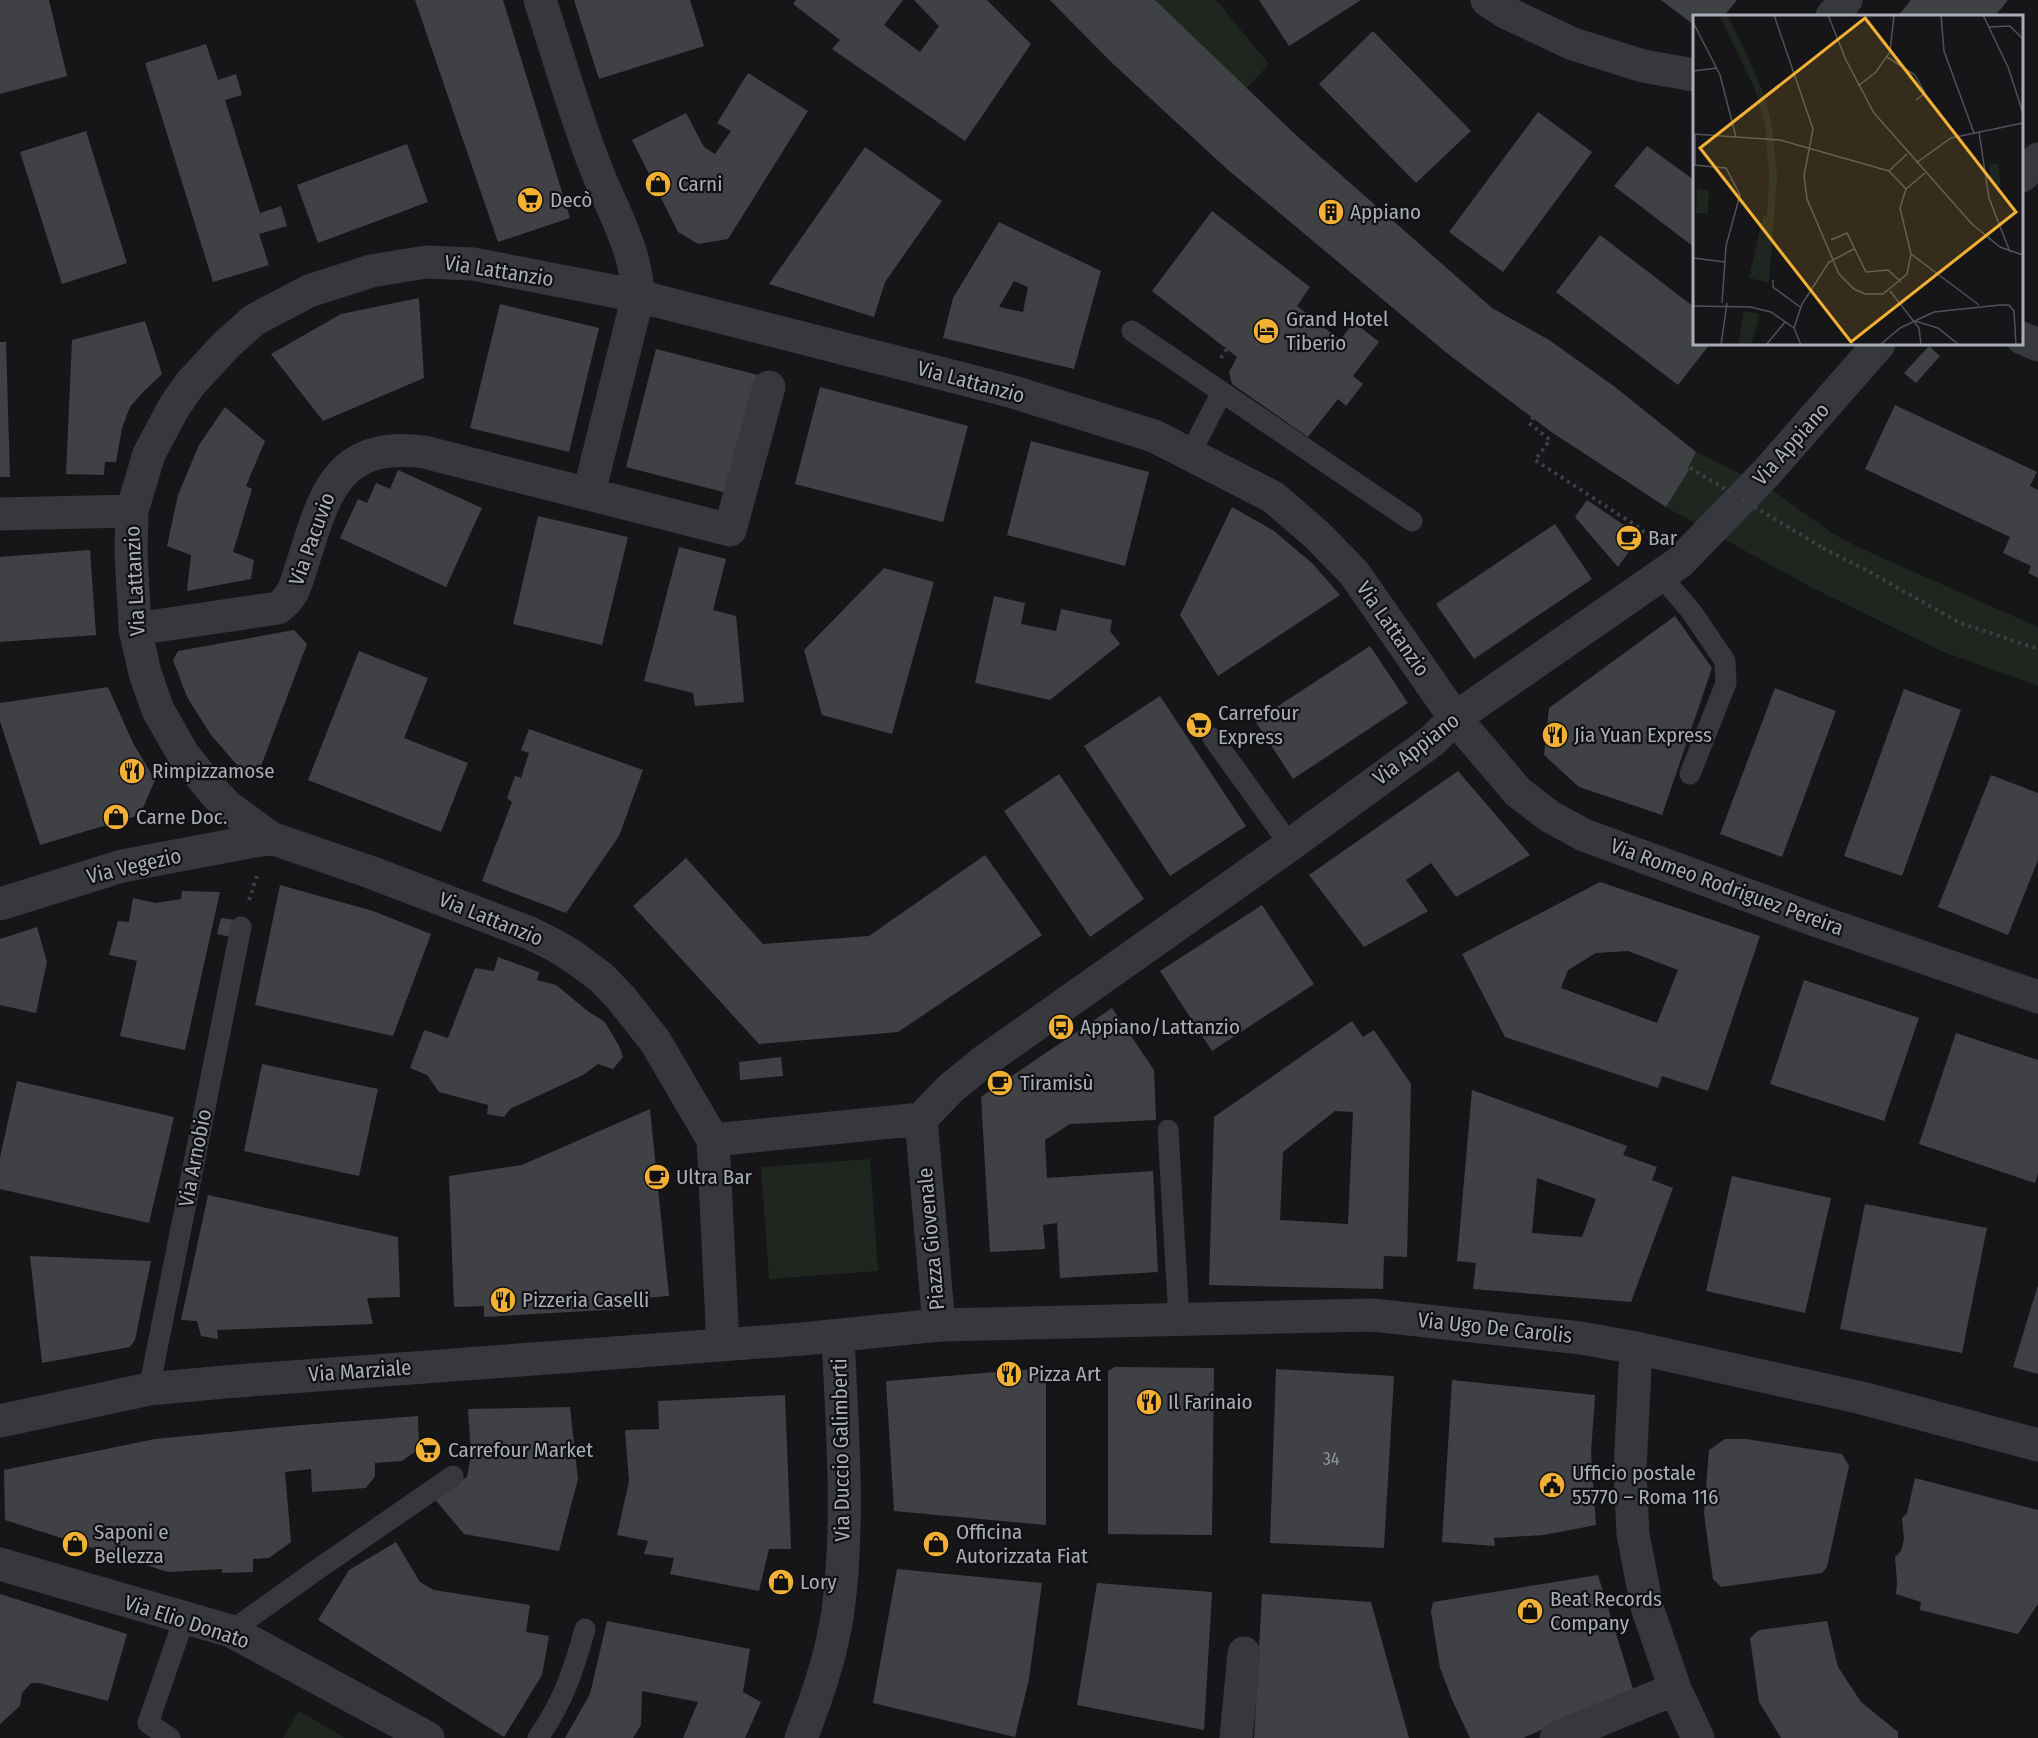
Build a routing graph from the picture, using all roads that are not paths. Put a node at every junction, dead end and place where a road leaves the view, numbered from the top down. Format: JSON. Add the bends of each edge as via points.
{"nodes":[{"id":1,"x":540,"y":0,"type":"edge"},
{"id":2,"x":1487,"y":0,"type":"edge"},
{"id":3,"x":1846,"y":0,"type":"edge"},
{"id":4,"x":1833,"y":15,"type":"edge"},
{"id":5,"x":1693,"y":75,"type":"edge"},
{"id":6,"x":2038,"y":159,"type":"edge"},
{"id":7,"x":2023,"y":175,"type":"edge"},
{"id":8,"x":638,"y":296,"type":"junction"},
{"id":9,"x":1132,"y":331,"type":"dead end"},
{"id":10,"x":2023,"y":338,"type":"edge"},
{"id":11,"x":1878,"y":345,"type":"edge"},
{"id":12,"x":2038,"y":345,"type":"edge"},
{"id":13,"x":769,"y":387,"type":"dead end"},
{"id":14,"x":1222,"y":392,"type":"junction"},
{"id":15,"x":1190,"y":454,"type":"junction"},
{"id":16,"x":589,"y":493,"type":"junction"},
{"id":17,"x":132,"y":511,"type":"junction"},
{"id":18,"x":0,"y":514,"type":"edge"},
{"id":19,"x":1412,"y":521,"type":"dead end"},
{"id":20,"x":1670,"y":569,"type":"junction"},
{"id":21,"x":135,"y":628,"type":"junction"},
{"id":22,"x":1455,"y":718,"type":"junction"},
{"id":23,"x":1213,"y":738,"type":"dead end"},
{"id":24,"x":1690,"y":774,"type":"dead end"},
{"id":25,"x":271,"y":838,"type":"junction"},
{"id":26,"x":1290,"y":845,"type":"junction"},
{"id":27,"x":0,"y":904,"type":"edge"},
{"id":28,"x":241,"y":927,"type":"dead end"},
{"id":29,"x":2038,"y":996,"type":"edge"},
{"id":30,"x":921,"y":1119,"type":"junction"},
{"id":31,"x":1168,"y":1130,"type":"dead end"},
{"id":32,"x":713,"y":1140,"type":"junction"},
{"id":33,"x":1179,"y":1319,"type":"junction"},
{"id":34,"x":939,"y":1325,"type":"junction"},
{"id":35,"x":838,"y":1336,"type":"junction"},
{"id":36,"x":723,"y":1344,"type":"junction"},
{"id":37,"x":1636,"y":1348,"type":"junction"},
{"id":38,"x":149,"y":1389,"type":"junction"},
{"id":39,"x":0,"y":1421,"type":"edge"},
{"id":40,"x":2038,"y":1445,"type":"edge"},
{"id":41,"x":453,"y":1476,"type":"dead end"},
{"id":42,"x":0,"y":1564,"type":"edge"},
{"id":43,"x":184,"y":1619,"type":"junction"},
{"id":44,"x":585,"y":1629,"type":"dead end"},
{"id":45,"x":231,"y":1631,"type":"junction"},
{"id":46,"x":1244,"y":1653,"type":"dead end"},
{"id":47,"x":1675,"y":1689,"type":"junction"},
{"id":48,"x":170,"y":1738,"type":"edge"},
{"id":49,"x":428,"y":1738,"type":"edge"},
{"id":50,"x":538,"y":1738,"type":"edge"},
{"id":51,"x":801,"y":1738,"type":"edge"},
{"id":52,"x":1236,"y":1738,"type":"edge"},
{"id":53,"x":1556,"y":1738,"type":"edge"},
{"id":54,"x":1698,"y":1738,"type":"edge"}],
"edges":[{"from":1,"to":8,"type":"street","via":[[595,167],[633,259]]},
{"from":2,"to":5,"type":"street","via":[[1573,44],[1643,66]]},
{"from":3,"to":4,"type":"street"},
{"from":6,"to":7,"type":"street"},
{"from":8,"to":15,"type":"street","name":"Via Lattanzio","via":[[1010,391],[1154,436]]},
{"from":8,"to":16,"type":"street"},
{"from":8,"to":17,"type":"street","name":"Via Lattanzio","via":[[446,261],[371,271],[309,291],[254,320],[190,384],[157,437]]},
{"from":9,"to":14,"type":"lane"},
{"from":10,"to":12,"type":"street"},
{"from":11,"to":20,"type":"street","name":"Via Appiano","via":[[1768,471]]},
{"from":13,"to":16,"type":"street","name":"Via Pacuvio","via":[[730,530]]},
{"from":14,"to":15,"type":"lane"},
{"from":14,"to":19,"type":"lane"},
{"from":15,"to":22,"type":"street","name":"Via Lattanzio","via":[[1274,497],[1317,535],[1354,573]]},
{"from":16,"to":21,"type":"street","name":"Via Pacuvio","via":[[408,449],[364,458],[333,483],[292,596],[285,603],[278,608]]},
{"from":17,"to":18,"type":"street"},
{"from":17,"to":21,"type":"street","name":"Via Lattanzio"},
{"from":20,"to":22,"type":"street","name":"Via Appiano"},
{"from":20,"to":24,"type":"lane","via":[[1691,611],[1725,661],[1725,683]]},
{"from":21,"to":25,"type":"street","name":"Via Lattanzio","via":[[158,710],[183,754],[227,806]]},
{"from":22,"to":26,"type":"street","name":"Via Appiano","via":[[1432,741]]},
{"from":22,"to":29,"type":"street","name":"Via Romeo Rodriguez Pereira","via":[[1518,792],[1549,816],[1584,835]]},
{"from":23,"to":26,"type":"lane"},
{"from":25,"to":27,"type":"street","name":"Via Vegezio","via":[[122,866]]},
{"from":25,"to":32,"type":"street","name":"Via Lattanzio","via":[[491,918],[575,958],[602,978],[641,1020]]},
{"from":26,"to":30,"type":"street","name":"Via Appiano","via":[[983,1062]]},
{"from":28,"to":38,"type":"lane","name":"Via Arnobio"},
{"from":30,"to":32,"type":"street"},
{"from":30,"to":34,"type":"street","name":"Piazza Giovenale"},
{"from":31,"to":33,"type":"lane"},
{"from":32,"to":36,"type":"street"},
{"from":33,"to":34,"type":"street","name":"Via Ugo De Carolis"},
{"from":33,"to":37,"type":"street","name":"Via Ugo De Carolis","via":[[1372,1315],[1581,1338]]},
{"from":34,"to":35,"type":"street","name":"Piazza Giovenale"},
{"from":35,"to":36,"type":"street","name":"Piazza Giovenale"},
{"from":35,"to":51,"type":"street","name":"Via Duccio Galimberti","via":[[842,1581],[820,1687]]},
{"from":36,"to":38,"type":"street","name":"Via Marziale"},
{"from":37,"to":40,"type":"street","name":"Via Ugo De Carolis","via":[[1862,1398]]},
{"from":37,"to":47,"type":"street","via":[[1630,1470],[1633,1534],[1647,1607]]},
{"from":38,"to":39,"type":"street","name":"Via Marziale"},
{"from":41,"to":45,"type":"lane"},
{"from":42,"to":43,"type":"street","name":"Via Elio Donato"},
{"from":43,"to":45,"type":"street","name":"Via Elio Donato"},
{"from":43,"to":48,"type":"lane","via":[[148,1723]]},
{"from":44,"to":50,"type":"lane","via":[[569,1682]]},
{"from":45,"to":49,"type":"street","name":"Via Elio Donato"},
{"from":46,"to":52,"type":"street"},
{"from":47,"to":53,"type":"street"},
{"from":47,"to":54,"type":"street"}]}
